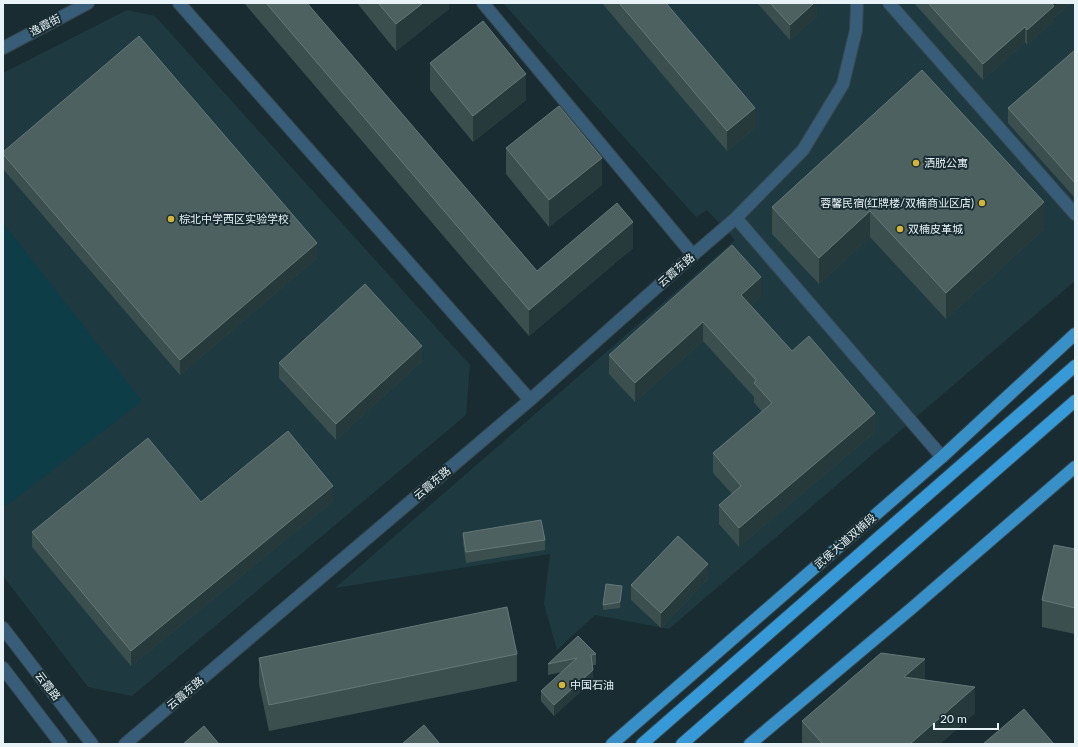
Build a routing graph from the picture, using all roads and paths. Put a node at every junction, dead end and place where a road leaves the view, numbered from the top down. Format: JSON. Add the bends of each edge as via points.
{"nodes":[{"id":1,"x":88,"y":3,"type":"edge"},
{"id":2,"x":179,"y":3,"type":"edge"},
{"id":3,"x":482,"y":3,"type":"edge"},
{"id":4,"x":857,"y":3,"type":"edge"},
{"id":5,"x":889,"y":3,"type":"edge"},
{"id":6,"x":3,"y":48,"type":"edge"},
{"id":7,"x":1075,"y":214,"type":"edge"},
{"id":8,"x":736,"y":218,"type":"junction"},
{"id":9,"x":693,"y":255,"type":"junction"},
{"id":10,"x":1075,"y":334,"type":"edge"},
{"id":11,"x":1075,"y":366,"type":"edge"},
{"id":12,"x":530,"y":400,"type":"junction"},
{"id":13,"x":1075,"y":401,"type":"edge"},
{"id":14,"x":942,"y":456,"type":"junction"},
{"id":15,"x":1075,"y":467,"type":"edge"},
{"id":16,"x":3,"y":628,"type":"edge"},
{"id":17,"x":3,"y":668,"type":"edge"},
{"id":18,"x":754,"y":743,"type":"edge"},
{"id":19,"x":61,"y":744,"type":"edge"},
{"id":20,"x":92,"y":744,"type":"edge"},
{"id":21,"x":125,"y":744,"type":"edge"},
{"id":22,"x":612,"y":744,"type":"edge"},
{"id":23,"x":642,"y":744,"type":"edge"},
{"id":24,"x":682,"y":744,"type":"edge"}],
"edges":[{"from":1,"to":6,"type":"street","name":"逸霞街"},
{"from":2,"to":12,"type":"street"},
{"from":3,"to":9,"type":"street"},
{"from":4,"to":8,"type":"street","name":"云霞东路","via":[[856,30],[843,84],[803,150]]},
{"from":5,"to":7,"type":"street"},
{"from":8,"to":9,"type":"street","name":"云霞东路"},
{"from":8,"to":14,"type":"street"},
{"from":9,"to":12,"type":"street","name":"云霞东路"},
{"from":10,"to":14,"type":"main road","name":"武侯大道双楠段"},
{"from":11,"to":23,"type":"highway"},
{"from":12,"to":21,"type":"street","name":"云霞东路"},
{"from":13,"to":24,"type":"highway"},
{"from":14,"to":22,"type":"main road","name":"武侯大道双楠段"},
{"from":15,"to":18,"type":"main road"},
{"from":16,"to":20,"type":"street","name":"云霞路"},
{"from":17,"to":19,"type":"street"}]}
